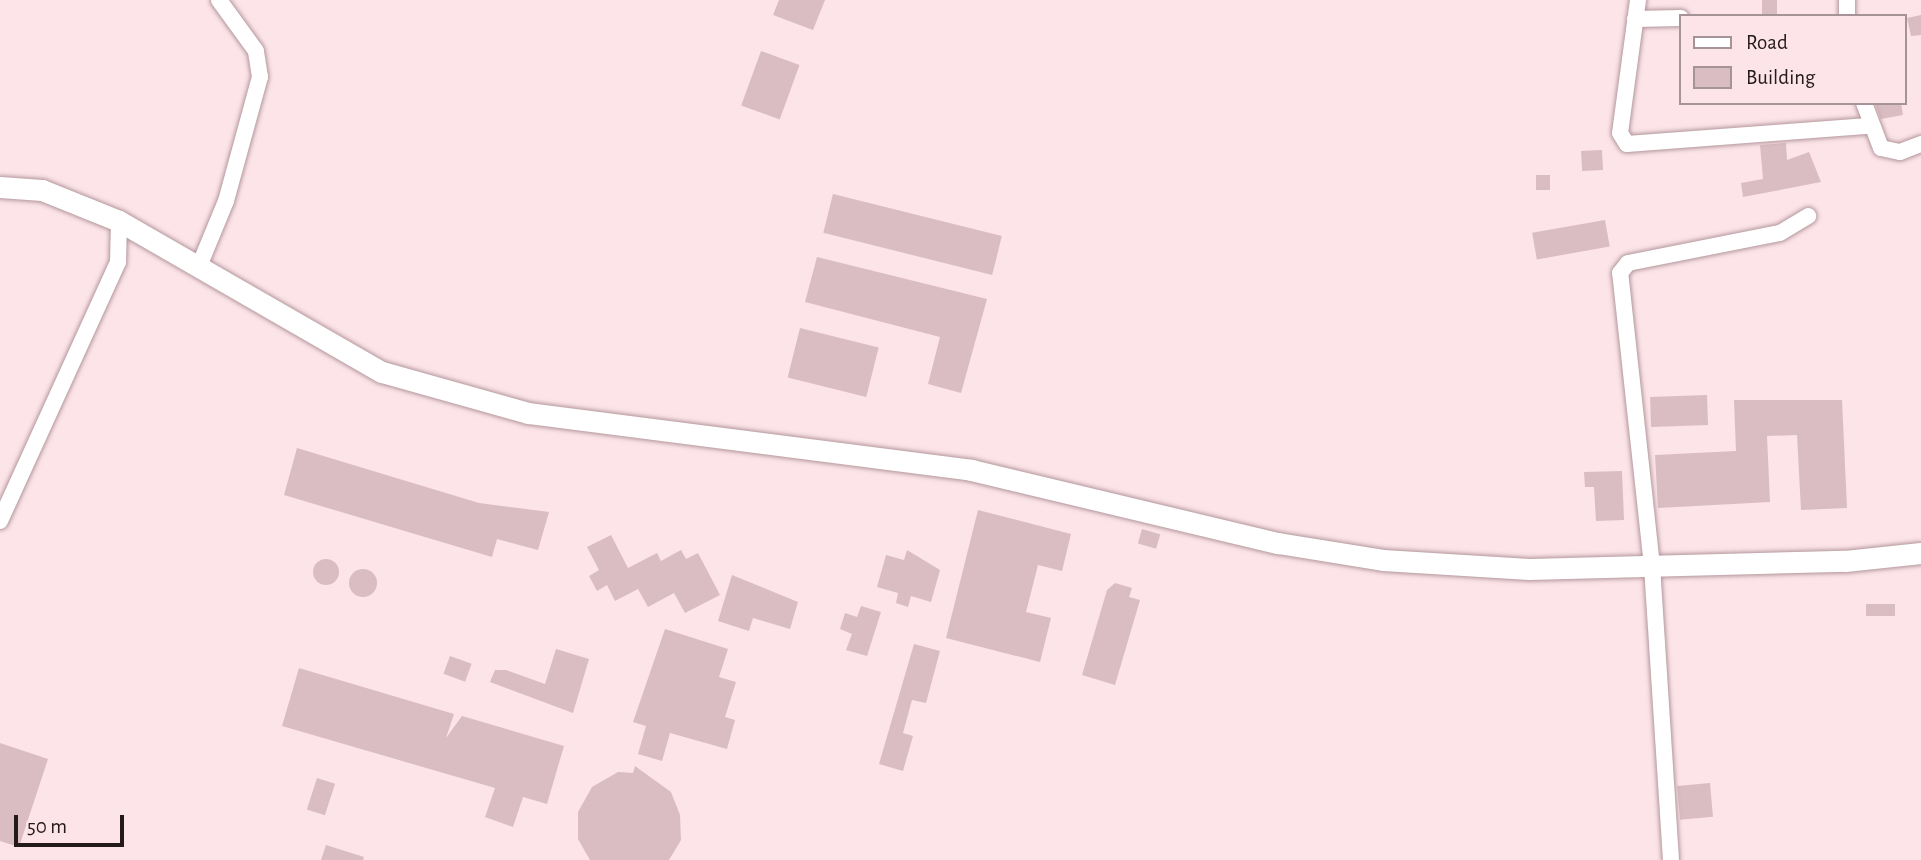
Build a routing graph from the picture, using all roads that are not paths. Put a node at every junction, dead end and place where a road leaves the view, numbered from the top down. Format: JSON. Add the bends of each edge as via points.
{"nodes":[{"id":1,"x":219,"y":0,"type":"edge"},
{"id":2,"x":1638,"y":0,"type":"edge"},
{"id":3,"x":1680,"y":18,"type":"edge"},
{"id":4,"x":1635,"y":19,"type":"junction"},
{"id":5,"x":1864,"y":105,"type":"edge"},
{"id":6,"x":1868,"y":126,"type":"junction"},
{"id":7,"x":1921,"y":144,"type":"edge"},
{"id":8,"x":0,"y":187,"type":"edge"},
{"id":9,"x":1808,"y":216,"type":"dead end"},
{"id":10,"x":119,"y":222,"type":"junction"},
{"id":11,"x":200,"y":264,"type":"junction"},
{"id":12,"x":0,"y":521,"type":"edge"},
{"id":13,"x":1921,"y":552,"type":"edge"},
{"id":14,"x":1652,"y":566,"type":"junction"},
{"id":15,"x":1671,"y":860,"type":"edge"}],
"edges":[{"from":1,"to":11,"type":"street","via":[[256,51],[260,77],[230,188]]},
{"from":2,"to":4,"type":"street"},
{"from":3,"to":4,"type":"street"},
{"from":4,"to":6,"type":"street","via":[[1620,133],[1627,144]]},
{"from":5,"to":6,"type":"street"},
{"from":6,"to":7,"type":"street","via":[[1889,150]]},
{"from":8,"to":10,"type":"street","via":[[42,190]]},
{"from":9,"to":14,"type":"street","via":[[1780,233],[1623,267]]},
{"from":10,"to":11,"type":"street"},
{"from":10,"to":12,"type":"street","via":[[118,262]]},
{"from":11,"to":14,"type":"street","via":[[303,331],[383,372],[528,414],[971,470],[1278,543],[1383,560],[1529,569]]},
{"from":13,"to":14,"type":"street","via":[[1845,561]]},
{"from":14,"to":15,"type":"street"}]}
